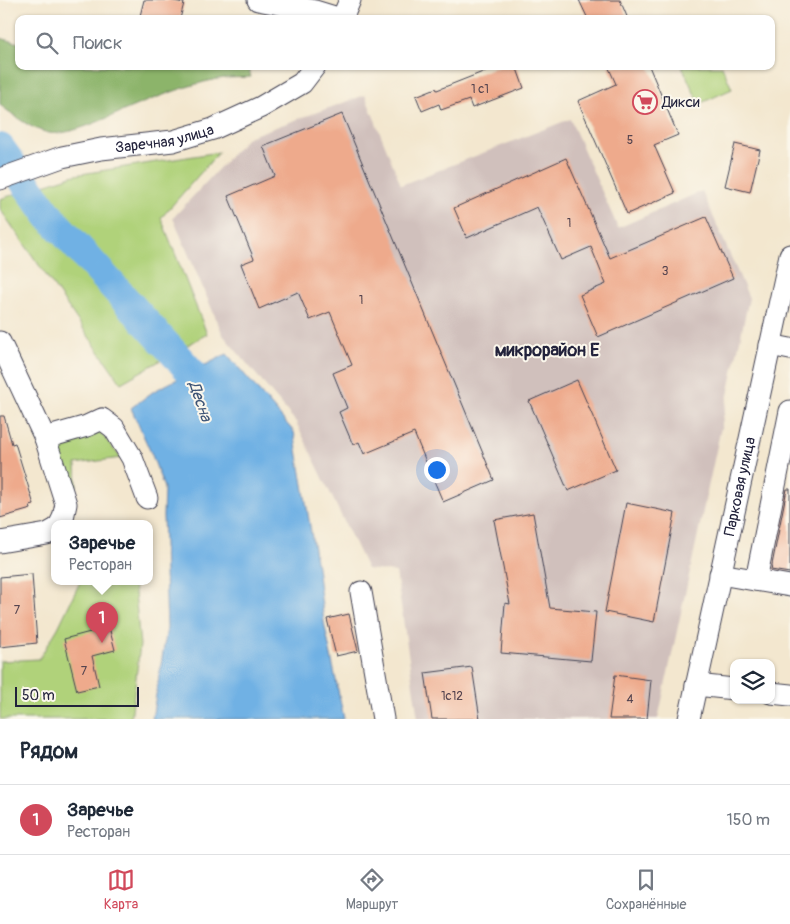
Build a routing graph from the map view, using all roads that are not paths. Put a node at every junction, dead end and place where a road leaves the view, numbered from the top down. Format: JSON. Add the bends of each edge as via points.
{"nodes":[{"id":1,"x":258,"y":0,"type":"edge"},
{"id":2,"x":350,"y":0,"type":"edge"},
{"id":3,"x":328,"y":15,"type":"edge"},
{"id":4,"x":343,"y":15,"type":"edge"},
{"id":5,"x":312,"y":70,"type":"edge"},
{"id":6,"x":0,"y":179,"type":"edge"},
{"id":7,"x":790,"y":254,"type":"edge"},
{"id":8,"x":783,"y":322,"type":"edge"},
{"id":9,"x":0,"y":342,"type":"edge"},
{"id":10,"x":780,"y":347,"type":"edge"},
{"id":11,"x":790,"y":412,"type":"edge"},
{"id":12,"x":45,"y":438,"type":"junction"},
{"id":13,"x":147,"y":498,"type":"dead end"},
{"id":14,"x":62,"y":520,"type":"edge"},
{"id":15,"x":51,"y":532,"type":"edge"},
{"id":16,"x":0,"y":542,"type":"edge"},
{"id":17,"x":720,"y":574,"type":"junction"},
{"id":18,"x":756,"y":580,"type":"junction"},
{"id":19,"x":790,"y":586,"type":"edge"},
{"id":20,"x":361,"y":592,"type":"dead end"},
{"id":21,"x":696,"y":685,"type":"junction"},
{"id":22,"x":730,"y":689,"type":"edge"},
{"id":23,"x":775,"y":693,"type":"edge"},
{"id":24,"x":790,"y":695,"type":"edge"},
{"id":25,"x":383,"y":719,"type":"edge"},
{"id":26,"x":689,"y":719,"type":"edge"}],
"edges":[{"from":1,"to":3,"type":"street"},
{"from":2,"to":4,"type":"street"},
{"from":5,"to":6,"type":"street","name":"Заречная улица","via":[[302,83],[213,129],[173,142],[101,149],[62,157]]},
{"from":7,"to":8,"type":"street","name":"Парковая улица"},
{"from":8,"to":10,"type":"street","name":"Парковая улица"},
{"from":9,"to":12,"type":"street"},
{"from":10,"to":17,"type":"street","name":"Парковая улица"},
{"from":11,"to":18,"type":"street"},
{"from":12,"to":13,"type":"street","via":[[102,419],[114,428],[132,458]]},
{"from":12,"to":14,"type":"street","via":[[66,504]]},
{"from":15,"to":16,"type":"street"},
{"from":17,"to":18,"type":"street"},
{"from":17,"to":21,"type":"street","name":"Парковая улица"},
{"from":18,"to":19,"type":"street"},
{"from":20,"to":25,"type":"street"},
{"from":21,"to":22,"type":"street"},
{"from":21,"to":26,"type":"street","name":"Парковая улица"},
{"from":23,"to":24,"type":"street"}]}
